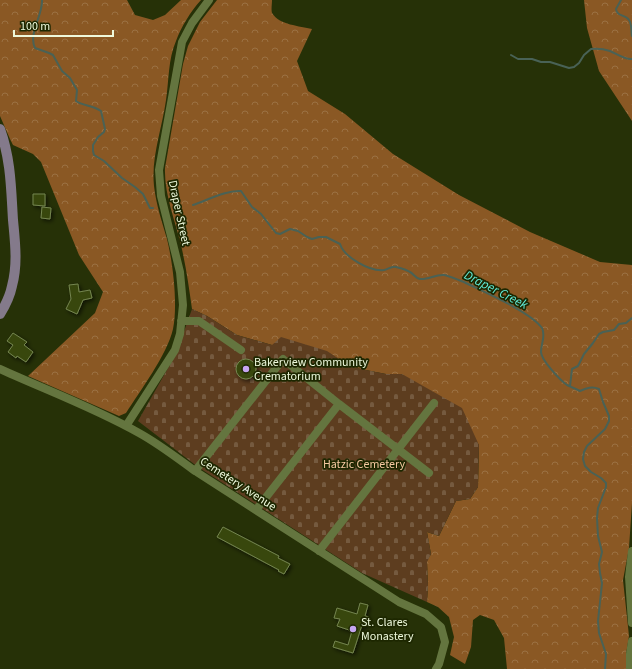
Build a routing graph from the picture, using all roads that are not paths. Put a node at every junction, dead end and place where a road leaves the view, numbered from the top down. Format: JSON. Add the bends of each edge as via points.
{"nodes":[{"id":1,"x":209,"y":0,"type":"edge"},
{"id":2,"x":0,"y":130,"type":"edge"},
{"id":3,"x":0,"y":314,"type":"edge"},
{"id":4,"x":181,"y":321,"type":"junction"},
{"id":5,"x":241,"y":350,"type":"dead end"},
{"id":6,"x":0,"y":369,"type":"edge"},
{"id":7,"x":339,"y":404,"type":"junction"},
{"id":8,"x":434,"y":404,"type":"dead end"},
{"id":9,"x":126,"y":426,"type":"junction"},
{"id":10,"x":399,"y":449,"type":"junction"},
{"id":11,"x":195,"y":471,"type":"junction"},
{"id":12,"x":429,"y":473,"type":"dead end"},
{"id":13,"x":256,"y":510,"type":"junction"},
{"id":14,"x":319,"y":551,"type":"junction"},
{"id":15,"x":632,"y":551,"type":"edge"},
{"id":16,"x":632,"y":622,"type":"edge"},
{"id":17,"x":632,"y":641,"type":"edge"},
{"id":18,"x":436,"y":669,"type":"edge"},
{"id":19,"x":630,"y":669,"type":"edge"}],
"edges":[{"from":1,"to":4,"type":"street","name":"Draper Street","via":[[182,42],[159,170],[161,196],[180,272],[183,305]]},
{"from":2,"to":3,"type":"main road","via":[[10,164],[16,254],[12,286]]},
{"from":4,"to":5,"type":"street","via":[[199,321]]},
{"from":4,"to":9,"type":"street","name":"Draper Street","via":[[175,350]]},
{"from":6,"to":9,"type":"street","name":"Cemetery Avenue"},
{"from":7,"to":10,"type":"street"},
{"from":7,"to":11,"type":"street","via":[[283,358]]},
{"from":7,"to":13,"type":"street"},
{"from":8,"to":10,"type":"street"},
{"from":9,"to":11,"type":"street","name":"Cemetery Avenue","via":[[164,448]]},
{"from":10,"to":12,"type":"street"},
{"from":10,"to":14,"type":"street"},
{"from":11,"to":13,"type":"street","name":"Cemetery Avenue"},
{"from":13,"to":14,"type":"street","name":"Cemetery Avenue"},
{"from":14,"to":18,"type":"street","name":"Cemetery Avenue","via":[[399,602],[426,614],[441,627],[445,642]]},
{"from":15,"to":16,"type":"street","via":[[629,577]]},
{"from":17,"to":19,"type":"street"}]}
